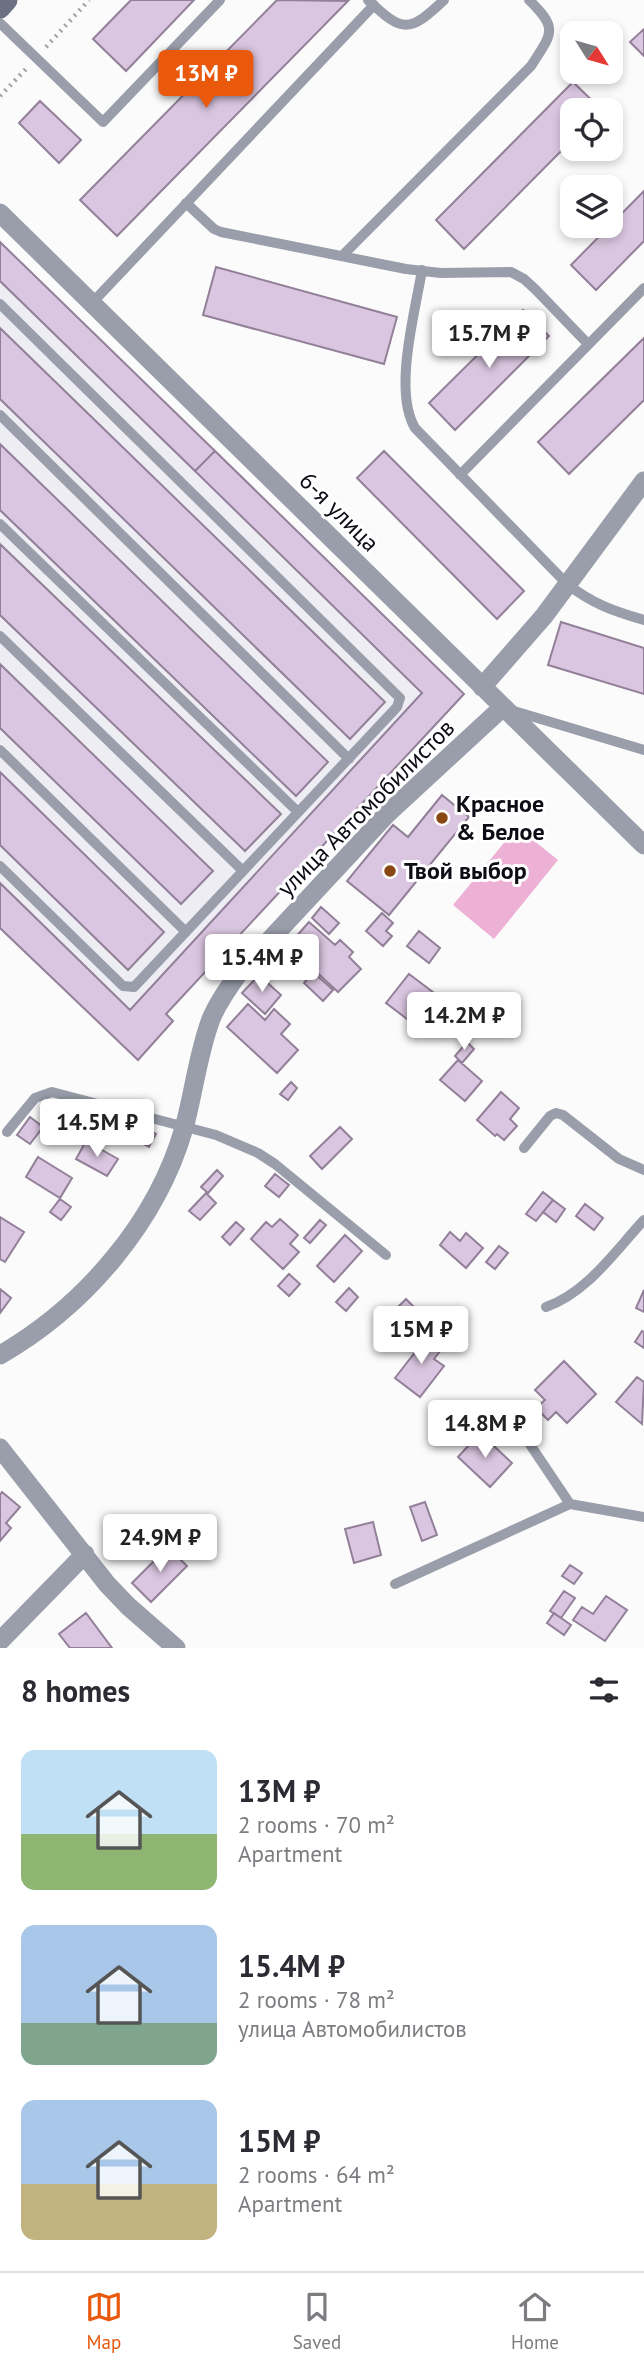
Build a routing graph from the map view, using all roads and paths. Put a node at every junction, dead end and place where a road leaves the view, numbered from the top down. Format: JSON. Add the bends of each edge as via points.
{"nodes":[{"id":1,"x":220,"y":0,"type":"edge"},
{"id":2,"x":443,"y":0,"type":"edge"},
{"id":3,"x":528,"y":0,"type":"edge"},
{"id":4,"x":371,"y":3,"type":"edge"},
{"id":5,"x":2,"y":7,"type":"edge"},
{"id":6,"x":186,"y":203,"type":"junction"},
{"id":7,"x":0,"y":213,"type":"edge"},
{"id":8,"x":342,"y":256,"type":"junction"},
{"id":9,"x":422,"y":270,"type":"junction"},
{"id":10,"x":644,"y":288,"type":"edge"},
{"id":11,"x":92,"y":303,"type":"junction"},
{"id":12,"x":0,"y":304,"type":"edge"},
{"id":13,"x":588,"y":344,"type":"junction"},
{"id":14,"x":0,"y":415,"type":"edge"},
{"id":15,"x":460,"y":475,"type":"junction"},
{"id":16,"x":644,"y":481,"type":"edge"},
{"id":17,"x":0,"y":524,"type":"edge"},
{"id":18,"x":567,"y":584,"type":"junction"},
{"id":19,"x":644,"y":620,"type":"edge"},
{"id":20,"x":0,"y":636,"type":"edge"},
{"id":21,"x":482,"y":687,"type":"junction"},
{"id":22,"x":503,"y":707,"type":"junction"},
{"id":23,"x":0,"y":750,"type":"edge"},
{"id":24,"x":644,"y":750,"type":"edge"},
{"id":25,"x":349,"y":759,"type":"junction"},
{"id":26,"x":298,"y":812,"type":"junction"},
{"id":27,"x":643,"y":840,"type":"edge"},
{"id":28,"x":0,"y":866,"type":"edge"},
{"id":29,"x":243,"y":871,"type":"junction"},
{"id":30,"x":186,"y":932,"type":"junction"},
{"id":31,"x":184,"y":1127,"type":"junction"},
{"id":32,"x":7,"y":1132,"type":"dead end"},
{"id":33,"x":524,"y":1148,"type":"dead end"},
{"id":34,"x":644,"y":1170,"type":"edge"},
{"id":35,"x":644,"y":1220,"type":"edge"},
{"id":36,"x":386,"y":1255,"type":"dead end"},
{"id":37,"x":546,"y":1307,"type":"dead end"},
{"id":38,"x":0,"y":1355,"type":"edge"},
{"id":39,"x":525,"y":1437,"type":"dead end"},
{"id":40,"x":0,"y":1448,"type":"edge"},
{"id":41,"x":570,"y":1504,"type":"junction"},
{"id":42,"x":644,"y":1517,"type":"edge"},
{"id":43,"x":85,"y":1554,"type":"junction"},
{"id":44,"x":395,"y":1584,"type":"dead end"},
{"id":45,"x":0,"y":1641,"type":"edge"},
{"id":46,"x":176,"y":1648,"type":"edge"}],
"edges":[{"from":1,"to":5,"type":"lane","via":[[103,122]]},
{"from":2,"to":4,"type":"lane","via":[[413,25],[389,19]]},
{"from":3,"to":8,"type":"lane","via":[[549,21],[550,32],[531,66]]},
{"from":4,"to":6,"type":"lane"},
{"from":6,"to":8,"type":"lane","via":[[222,232]]},
{"from":6,"to":11,"type":"lane"},
{"from":7,"to":11,"type":"street","name":"6-я улица"},
{"from":8,"to":9,"type":"lane"},
{"from":9,"to":13,"type":"lane","via":[[511,272],[535,289]]},
{"from":9,"to":15,"type":"lane","via":[[405,374],[408,416]]},
{"from":10,"to":13,"type":"lane"},
{"from":11,"to":21,"type":"street","name":"6-я улица"},
{"from":12,"to":25,"type":"lane","via":[[400,698]]},
{"from":13,"to":15,"type":"lane"},
{"from":14,"to":25,"type":"lane"},
{"from":15,"to":18,"type":"lane"},
{"from":16,"to":18,"type":"street"},
{"from":17,"to":26,"type":"lane"},
{"from":18,"to":19,"type":"lane","via":[[607,609]]},
{"from":18,"to":21,"type":"street"},
{"from":20,"to":29,"type":"lane"},
{"from":21,"to":22,"type":"street","name":"6-я улица"},
{"from":22,"to":24,"type":"lane"},
{"from":22,"to":27,"type":"street","name":"6-я улица"},
{"from":22,"to":31,"type":"street","name":"улица Автомобилистов","via":[[387,814],[239,974],[211,1021]]},
{"from":23,"to":30,"type":"lane"},
{"from":25,"to":26,"type":"lane"},
{"from":26,"to":29,"type":"lane"},
{"from":28,"to":30,"type":"lane","via":[[123,986],[134,987]]},
{"from":29,"to":30,"type":"lane"},
{"from":31,"to":32,"type":"lane","via":[[52,1092],[35,1098]]},
{"from":31,"to":36,"type":"lane","via":[[258,1153]]},
{"from":31,"to":38,"type":"street","name":"улица Автомобилистов","via":[[163,1183],[114,1257],[49,1322]]},
{"from":33,"to":34,"type":"lane","via":[[556,1113],[620,1159]]},
{"from":35,"to":37,"type":"lane","via":[[575,1293]]},
{"from":39,"to":41,"type":"lane"},
{"from":40,"to":43,"type":"street"},
{"from":41,"to":42,"type":"lane"},
{"from":41,"to":44,"type":"lane"},
{"from":43,"to":45,"type":"street"},
{"from":43,"to":46,"type":"street","via":[[128,1606]]}]}
